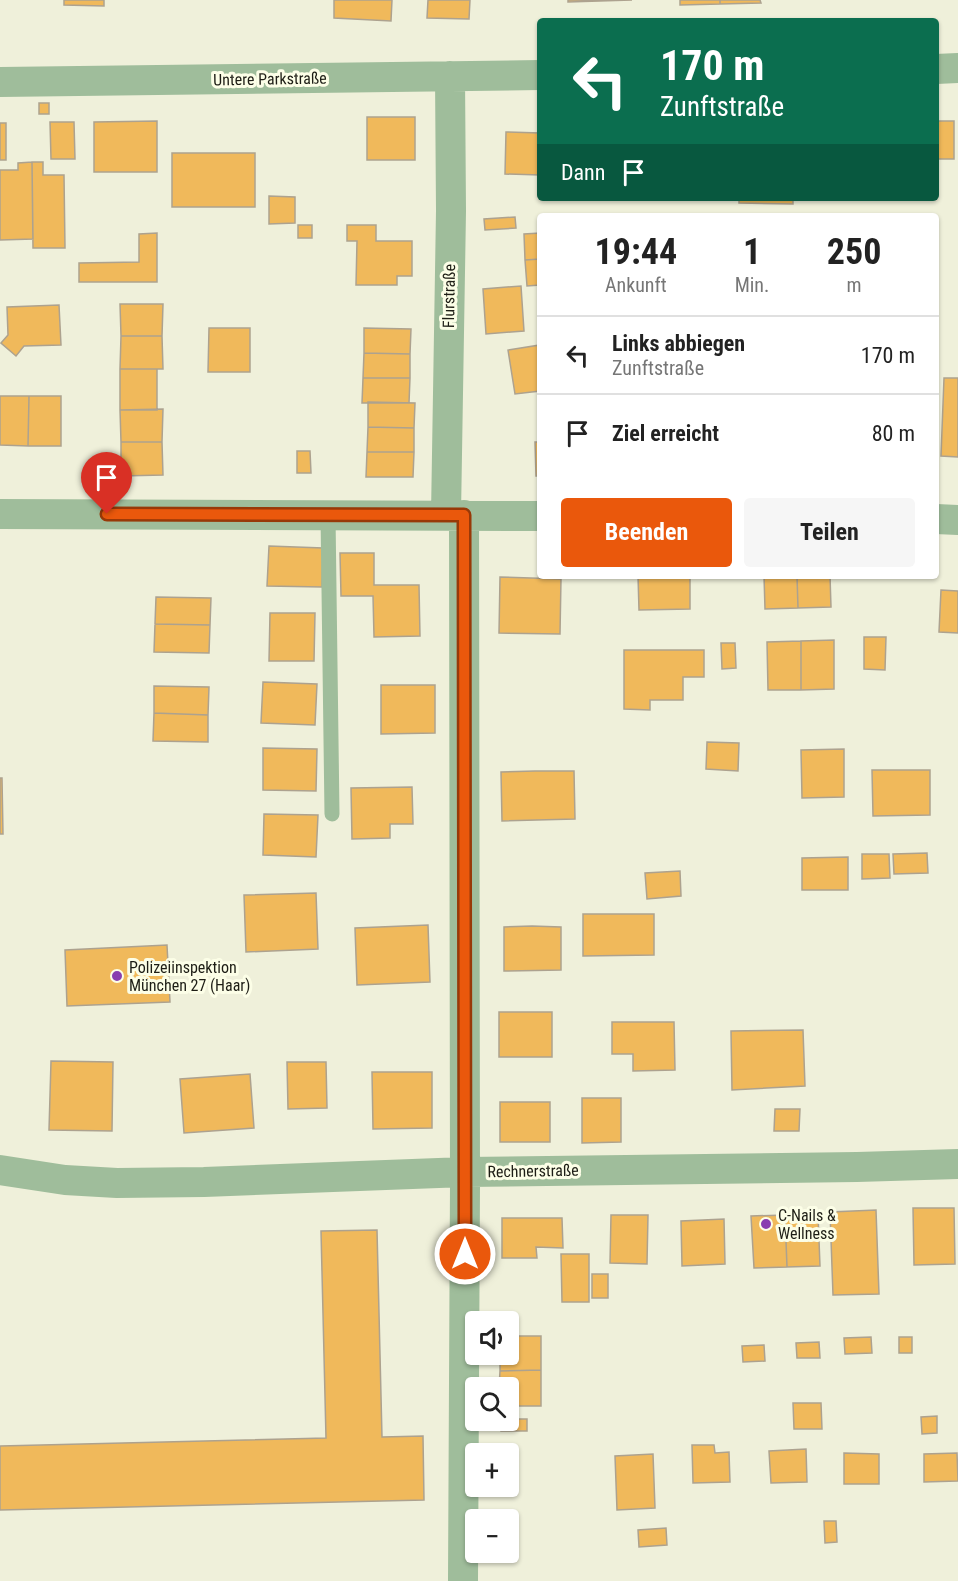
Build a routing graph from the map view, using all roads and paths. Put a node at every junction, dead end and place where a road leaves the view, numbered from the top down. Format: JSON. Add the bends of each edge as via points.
{"nodes":[{"id":1,"x":958,"y":68,"type":"edge"},
{"id":2,"x":939,"y":69,"type":"edge"},
{"id":3,"x":537,"y":75,"type":"edge"},
{"id":4,"x":450,"y":76,"type":"junction"},
{"id":5,"x":0,"y":82,"type":"edge"},
{"id":6,"x":0,"y":514,"type":"edge"},
{"id":7,"x":328,"y":514,"type":"junction"},
{"id":8,"x":455,"y":515,"type":"junction"},
{"id":9,"x":537,"y":516,"type":"edge"},
{"id":10,"x":939,"y":519,"type":"edge"},
{"id":11,"x":958,"y":520,"type":"edge"},
{"id":12,"x":332,"y":814,"type":"dead end"},
{"id":13,"x":958,"y":1164,"type":"edge"},
{"id":14,"x":0,"y":1170,"type":"edge"},
{"id":15,"x":465,"y":1172,"type":"junction"},
{"id":16,"x":463,"y":1581,"type":"edge"}],
"edges":[{"from":1,"to":2,"type":"street"},
{"from":3,"to":4,"type":"street","name":"Untere Parkstraße"},
{"from":4,"to":5,"type":"street","name":"Untere Parkstraße"},
{"from":4,"to":8,"type":"street","name":"Flurstraße"},
{"from":6,"to":7,"type":"street"},
{"from":7,"to":8,"type":"street"},
{"from":7,"to":12,"type":"lane"},
{"from":8,"to":9,"type":"street"},
{"from":8,"to":15,"type":"street","name":"Flurstraße"},
{"from":10,"to":11,"type":"street"},
{"from":13,"to":15,"type":"street","name":"Rechnerstraße"},
{"from":14,"to":15,"type":"street","name":"Rechnerstraße","via":[[117,1183]]},
{"from":15,"to":16,"type":"street","name":"Flurstraße"}]}
